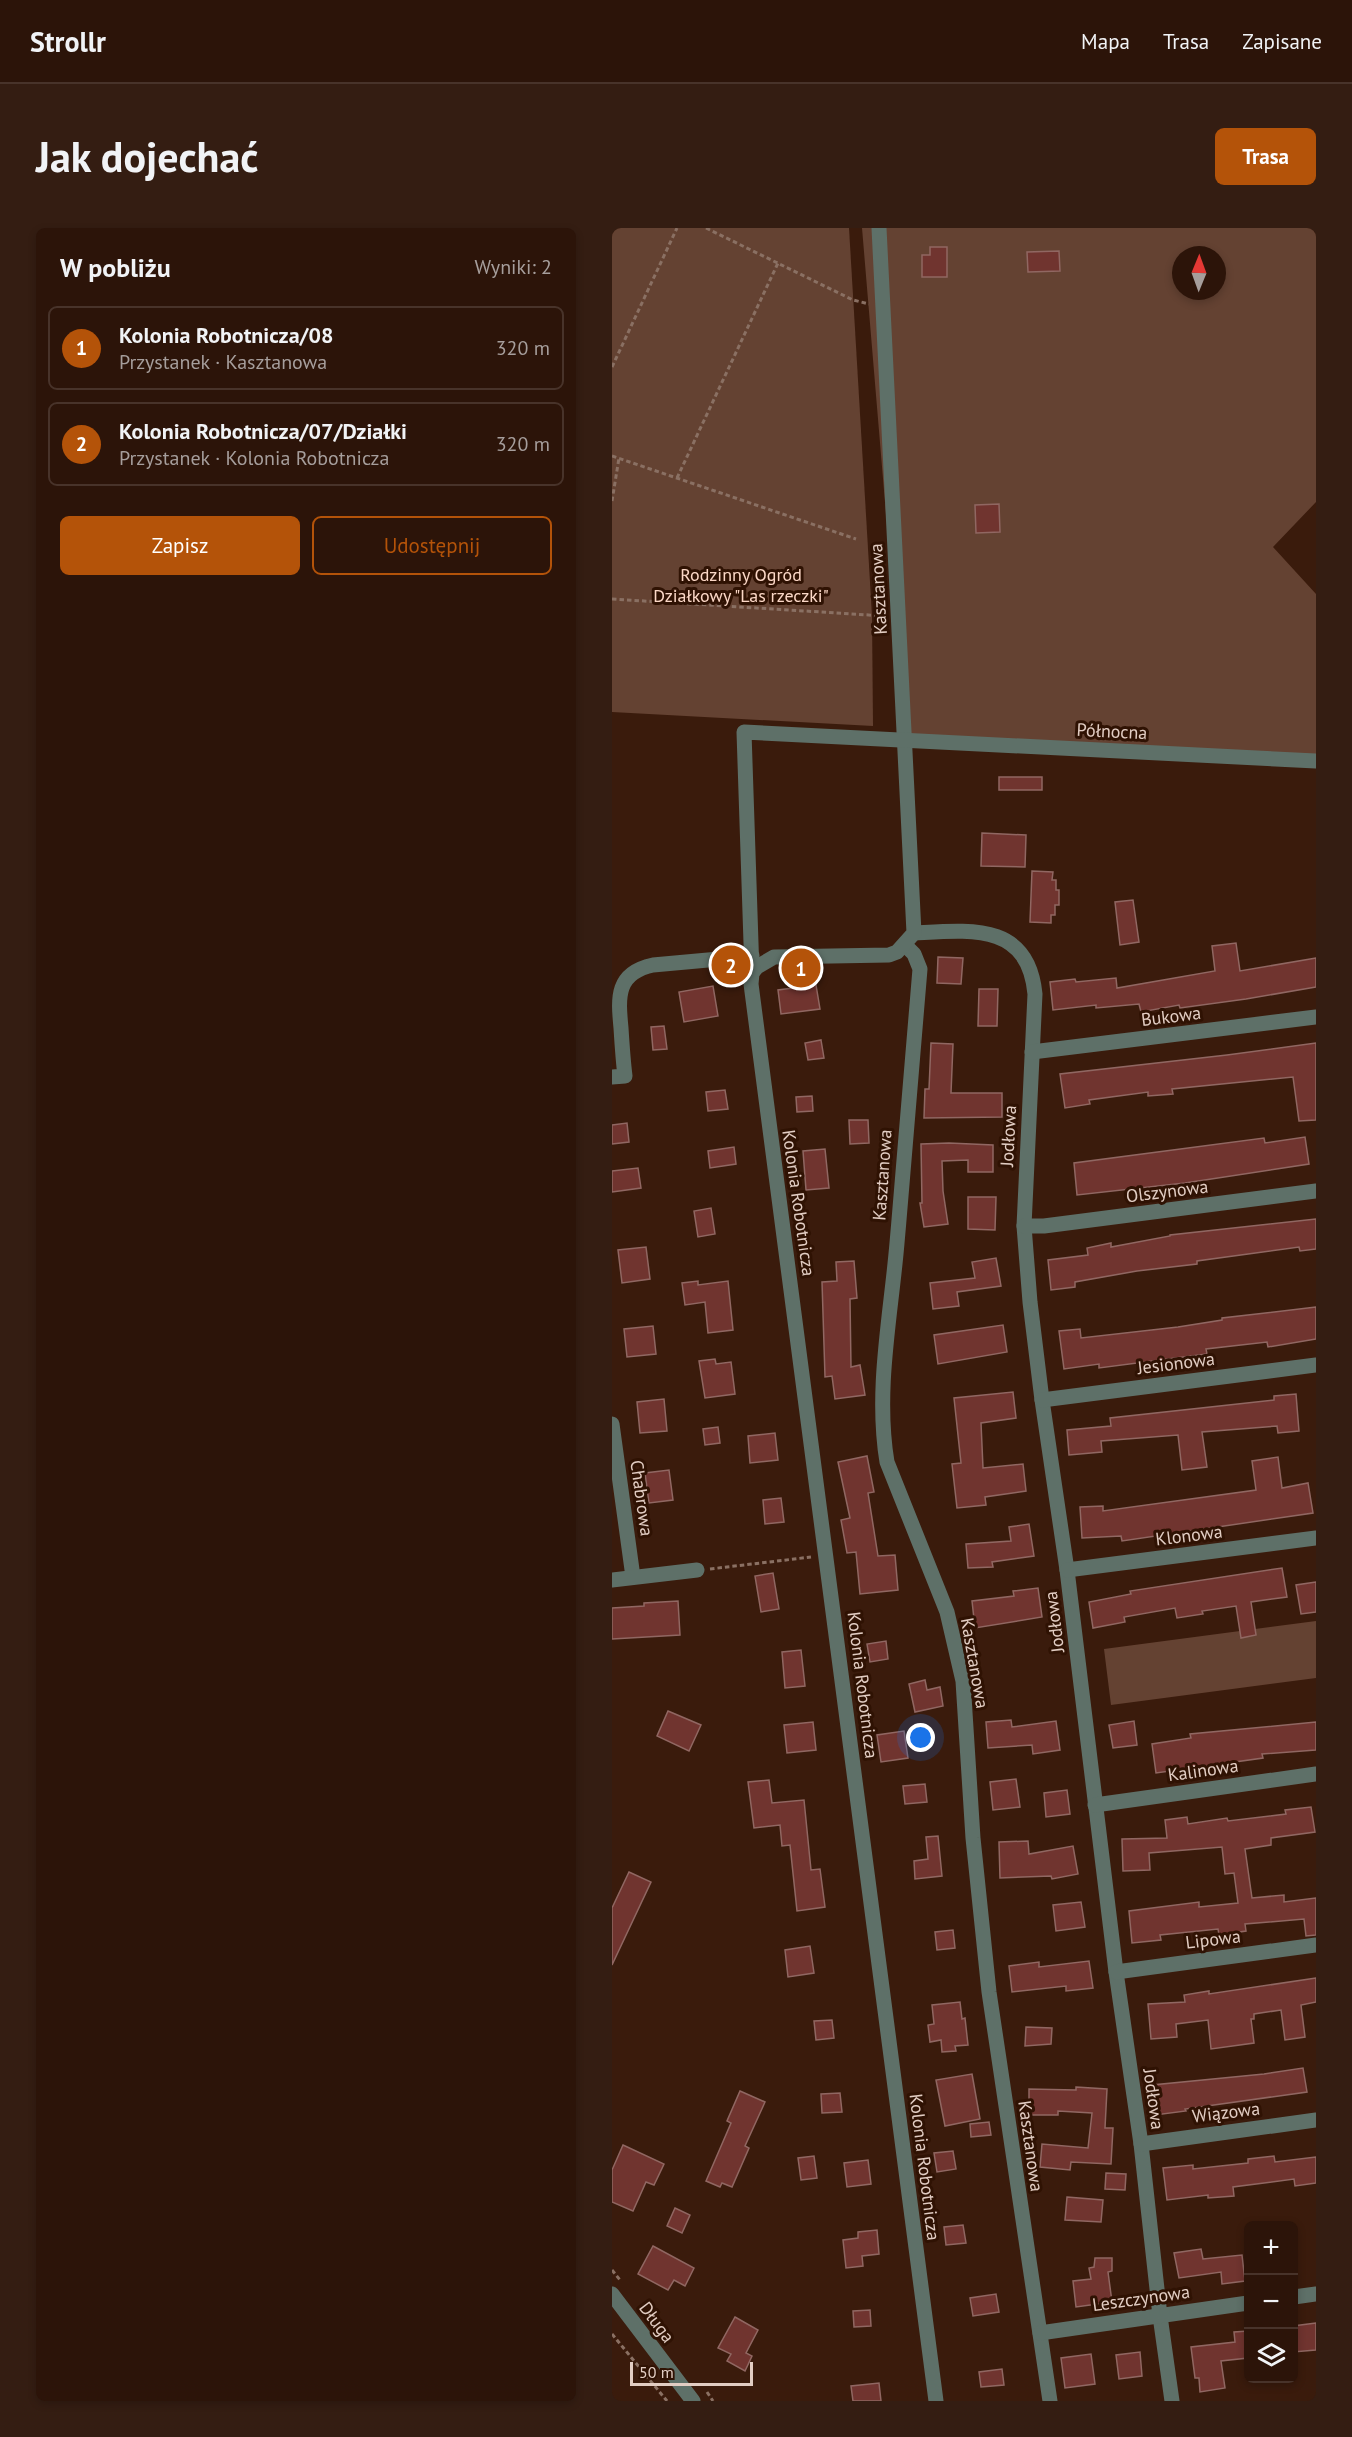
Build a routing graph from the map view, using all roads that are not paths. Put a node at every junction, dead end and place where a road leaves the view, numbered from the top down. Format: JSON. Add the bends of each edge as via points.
{"nodes":[{"id":1,"x":879,"y":228,"type":"edge"},
{"id":2,"x":905,"y":741,"type":"junction"},
{"id":3,"x":1316,"y":761,"type":"edge"},
{"id":4,"x":909,"y":939,"type":"junction"},
{"id":5,"x":752,"y":956,"type":"junction"},
{"id":6,"x":752,"y":973,"type":"junction"},
{"id":7,"x":1316,"y":1017,"type":"edge"},
{"id":8,"x":1032,"y":1052,"type":"junction"},
{"id":9,"x":612,"y":1077,"type":"edge"},
{"id":10,"x":1316,"y":1191,"type":"edge"},
{"id":11,"x":1024,"y":1226,"type":"junction"},
{"id":12,"x":1316,"y":1365,"type":"edge"},
{"id":13,"x":1042,"y":1400,"type":"junction"},
{"id":14,"x":612,"y":1424,"type":"edge"},
{"id":15,"x":1316,"y":1538,"type":"edge"},
{"id":16,"x":696,"y":1570,"type":"road end"},
{"id":17,"x":1067,"y":1570,"type":"junction"},
{"id":18,"x":633,"y":1577,"type":"junction"},
{"id":19,"x":612,"y":1580,"type":"edge"},
{"id":20,"x":1316,"y":1774,"type":"edge"},
{"id":21,"x":1095,"y":1805,"type":"junction"},
{"id":22,"x":1316,"y":1946,"type":"edge"},
{"id":23,"x":1116,"y":1972,"type":"junction"},
{"id":24,"x":1316,"y":2120,"type":"edge"},
{"id":25,"x":1141,"y":2144,"type":"junction"},
{"id":26,"x":1316,"y":2294,"type":"edge"},
{"id":27,"x":612,"y":2295,"type":"edge"},
{"id":28,"x":1298,"y":2296,"type":"edge"},
{"id":29,"x":1244,"y":2304,"type":"edge"},
{"id":30,"x":618,"y":2314,"type":"edge"},
{"id":31,"x":1160,"y":2316,"type":"junction"},
{"id":32,"x":1040,"y":2333,"type":"junction"},
{"id":33,"x":693,"y":2401,"type":"edge"},
{"id":34,"x":936,"y":2401,"type":"edge"},
{"id":35,"x":1050,"y":2401,"type":"edge"},
{"id":36,"x":1172,"y":2401,"type":"edge"}],
"edges":[{"from":1,"to":2,"type":"street","name":"Kasztanowa"},
{"from":2,"to":3,"type":"street","name":"Północna"},
{"from":2,"to":4,"type":"street","name":"Kasztanowa"},
{"from":2,"to":5,"type":"street","name":"Północna","via":[[744,732]]},
{"from":4,"to":6,"type":"street","via":[[889,955],[774,957]]},
{"from":4,"to":8,"type":"street","name":"Jodłowa","via":[[988,933],[1015,946],[1025,957],[1033,978]]},
{"from":4,"to":32,"type":"street","name":"Kasztanowa","via":[[920,969],[887,1344],[883,1438],[887,1462],[947,1612],[963,1681],[973,1838],[989,1992]]},
{"from":5,"to":6,"type":"street","name":"Kolonia Robotnicza"},
{"from":5,"to":9,"type":"street","via":[[653,965],[630,975],[618,997],[625,1076]]},
{"from":6,"to":34,"type":"street","name":"Kolonia Robotnicza"},
{"from":7,"to":8,"type":"street","name":"Bukowa"},
{"from":8,"to":11,"type":"street","name":"Jodłowa"},
{"from":10,"to":11,"type":"street","name":"Olszynowa"},
{"from":11,"to":13,"type":"street","name":"Jodłowa"},
{"from":12,"to":13,"type":"street","name":"Jesionowa"},
{"from":13,"to":17,"type":"street","name":"Jodłowa"},
{"from":14,"to":18,"type":"street","name":"Chabrowa"},
{"from":15,"to":17,"type":"street","name":"Klonowa"},
{"from":16,"to":18,"type":"street"},
{"from":17,"to":21,"type":"street","name":"Jodłowa"},
{"from":18,"to":19,"type":"street"},
{"from":20,"to":21,"type":"street","name":"Kalinowa"},
{"from":21,"to":23,"type":"street","name":"Jodłowa"},
{"from":22,"to":23,"type":"street","name":"Lipowa"},
{"from":23,"to":25,"type":"street","name":"Jodłowa"},
{"from":24,"to":25,"type":"street","name":"Wiązowa"},
{"from":25,"to":31,"type":"street","name":"Jodłowa"},
{"from":26,"to":28,"type":"street"},
{"from":27,"to":30,"type":"street","name":"Długa"},
{"from":29,"to":31,"type":"street","name":"Leszczynowa"},
{"from":30,"to":33,"type":"street","name":"Długa"},
{"from":31,"to":32,"type":"street","name":"Leszczynowa"},
{"from":31,"to":36,"type":"street","name":"Jodłowa"},
{"from":32,"to":35,"type":"street","name":"Kasztanowa"}]}
